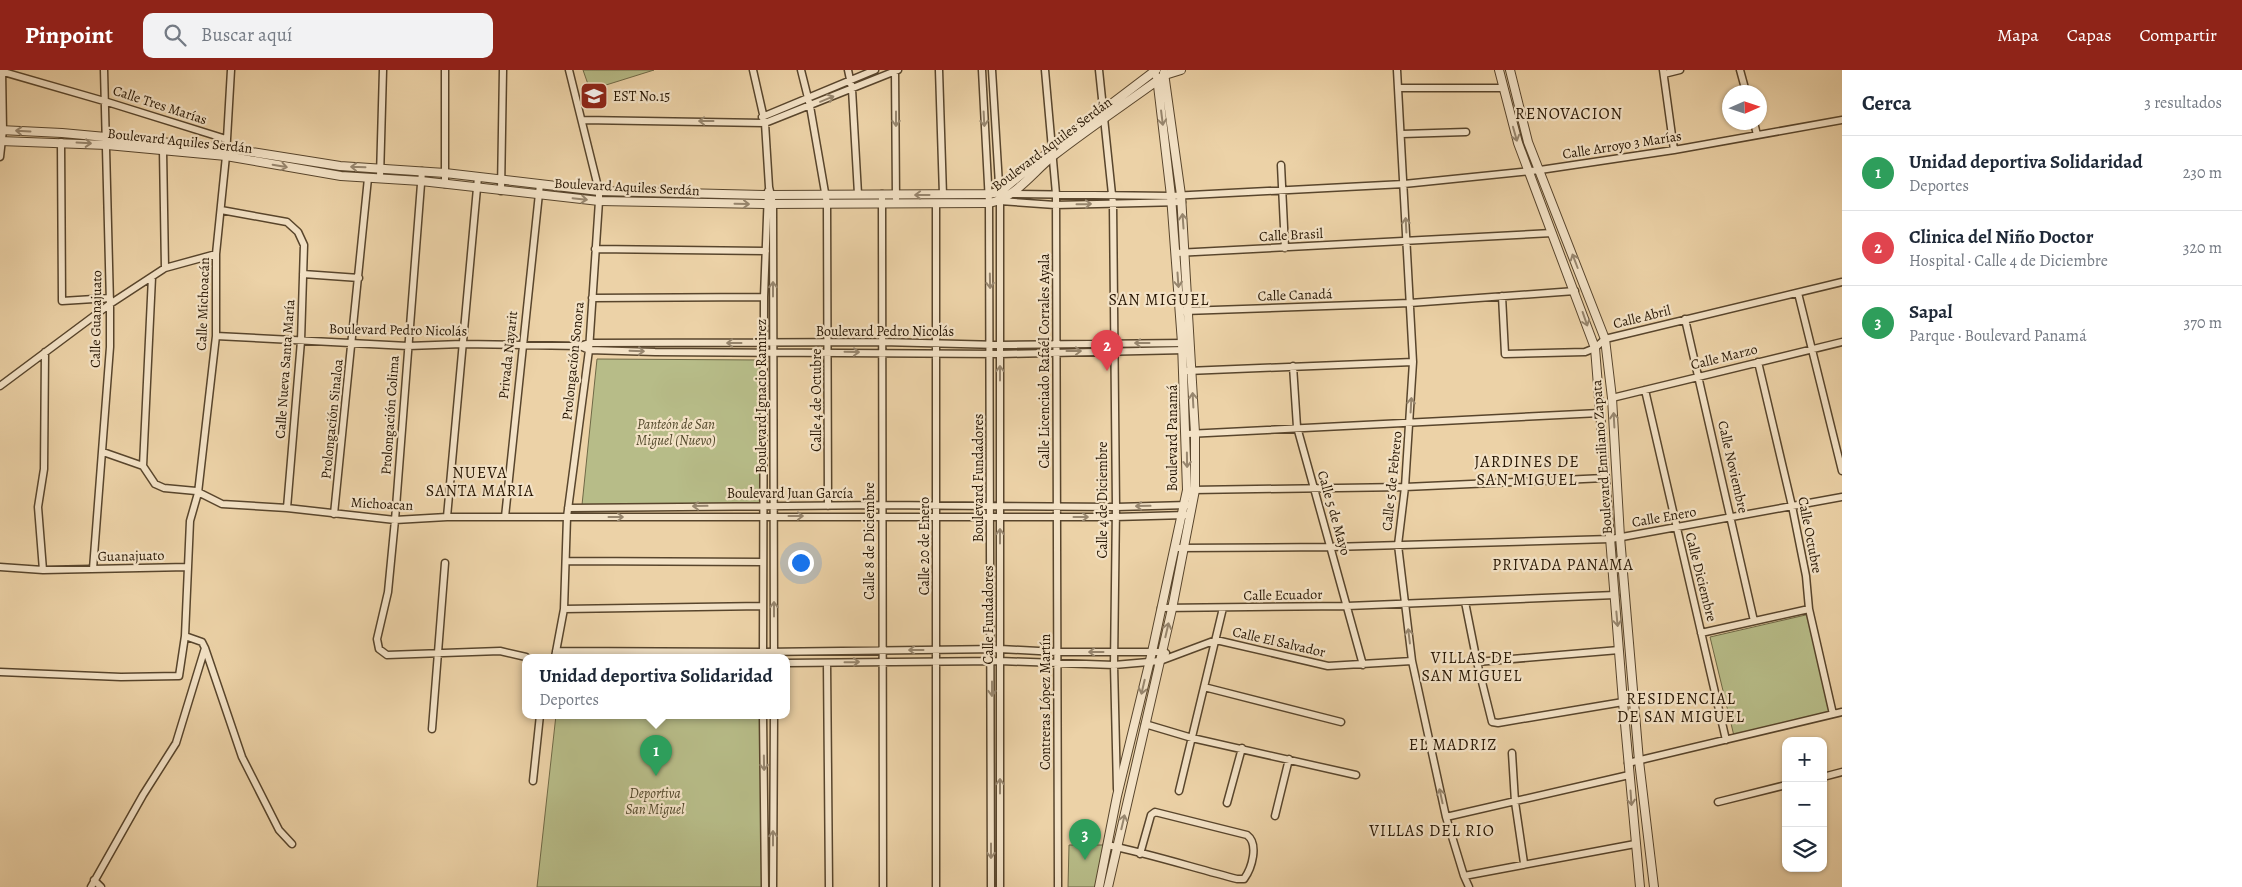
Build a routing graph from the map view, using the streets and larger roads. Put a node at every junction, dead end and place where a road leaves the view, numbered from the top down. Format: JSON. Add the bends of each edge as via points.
{"nodes":[{"id":1,"x":104,"y":70,"type":"edge"},
{"id":2,"x":231,"y":70,"type":"edge"},
{"id":3,"x":383,"y":70,"type":"edge"},
{"id":4,"x":445,"y":70,"type":"edge"},
{"id":5,"x":502,"y":70,"type":"edge"},
{"id":6,"x":569,"y":70,"type":"edge"},
{"id":7,"x":753,"y":70,"type":"edge"},
{"id":8,"x":801,"y":70,"type":"edge"},
{"id":9,"x":848,"y":70,"type":"edge"},
{"id":10,"x":875,"y":70,"type":"edge"},
{"id":11,"x":896,"y":70,"type":"edge"},
{"id":12,"x":939,"y":70,"type":"edge"},
{"id":13,"x":982,"y":70,"type":"edge"},
{"id":14,"x":992,"y":70,"type":"edge"},
{"id":15,"x":1045,"y":70,"type":"edge"},
{"id":16,"x":1099,"y":70,"type":"edge"},
{"id":17,"x":1156,"y":70,"type":"edge"},
{"id":18,"x":1181,"y":70,"type":"edge"},
{"id":19,"x":1397,"y":70,"type":"edge"},
{"id":20,"x":1499,"y":70,"type":"edge"},
{"id":21,"x":1510,"y":70,"type":"edge"},
{"id":22,"x":1680,"y":70,"type":"edge"},
{"id":23,"x":1740,"y":70,"type":"edge"},
{"id":24,"x":1,"y":71,"type":"edge"},
{"id":25,"x":1164,"y":72,"type":"edge"},
{"id":26,"x":1664,"y":72,"type":"edge"},
{"id":27,"x":851,"y":80,"type":"junction"},
{"id":28,"x":1157,"y":80,"type":"junction"},
{"id":29,"x":1744,"y":85,"type":"edge"},
{"id":30,"x":1399,"y":88,"type":"junction"},
{"id":31,"x":1502,"y":88,"type":"junction"},
{"id":32,"x":852,"y":89,"type":"junction"},
{"id":33,"x":808,"y":97,"type":"junction"},
{"id":34,"x":104,"y":100,"type":"junction"},
{"id":35,"x":810,"y":106,"type":"junction"},
{"id":36,"x":1103,"y":111,"type":"junction"},
{"id":37,"x":764,"y":115,"type":"junction"},
{"id":38,"x":583,"y":120,"type":"junction"},
{"id":39,"x":1104,"y":120,"type":"junction"},
{"id":40,"x":1842,"y":120,"type":"edge"},
{"id":41,"x":755,"y":122,"type":"junction"},
{"id":42,"x":765,"y":123,"type":"junction"},
{"id":43,"x":1,"y":130,"type":"edge"},
{"id":44,"x":1756,"y":130,"type":"edge"},
{"id":45,"x":1466,"y":132,"type":"dead end"},
{"id":46,"x":1402,"y":134,"type":"junction"},
{"id":47,"x":1757,"y":135,"type":"junction"},
{"id":48,"x":226,"y":139,"type":"junction"},
{"id":49,"x":1,"y":141,"type":"edge"},
{"id":50,"x":106,"y":141,"type":"junction"},
{"id":51,"x":61,"y":142,"type":"junction"},
{"id":52,"x":163,"y":150,"type":"junction"},
{"id":53,"x":1674,"y":150,"type":"junction"},
{"id":54,"x":226,"y":152,"type":"junction"},
{"id":55,"x":1053,"y":152,"type":"junction"},
{"id":56,"x":0,"y":156,"type":"edge"},
{"id":57,"x":1281,"y":165,"type":"dead end"},
{"id":58,"x":380,"y":168,"type":"junction"},
{"id":59,"x":1540,"y":170,"type":"junction"},
{"id":60,"x":422,"y":171,"type":"junction"},
{"id":61,"x":1528,"y":171,"type":"junction"},
{"id":62,"x":445,"y":173,"type":"junction"},
{"id":63,"x":478,"y":176,"type":"junction"},
{"id":64,"x":380,"y":177,"type":"junction"},
{"id":65,"x":368,"y":178,"type":"junction"},
{"id":66,"x":502,"y":179,"type":"junction"},
{"id":67,"x":421,"y":181,"type":"junction"},
{"id":68,"x":445,"y":184,"type":"junction"},
{"id":69,"x":540,"y":184,"type":"junction"},
{"id":70,"x":1404,"y":184,"type":"junction"},
{"id":71,"x":476,"y":188,"type":"junction"},
{"id":72,"x":1283,"y":190,"type":"junction"},
{"id":73,"x":501,"y":191,"type":"junction"},
{"id":74,"x":599,"y":191,"type":"junction"},
{"id":75,"x":1000,"y":192,"type":"junction"},
{"id":76,"x":858,"y":194,"type":"junction"},
{"id":77,"x":882,"y":194,"type":"junction"},
{"id":78,"x":896,"y":194,"type":"junction"},
{"id":79,"x":988,"y":194,"type":"junction"},
{"id":80,"x":1011,"y":194,"type":"junction"},
{"id":81,"x":1056,"y":194,"type":"junction"},
{"id":82,"x":538,"y":195,"type":"junction"},
{"id":83,"x":770,"y":195,"type":"junction"},
{"id":84,"x":826,"y":195,"type":"junction"},
{"id":85,"x":943,"y":195,"type":"junction"},
{"id":86,"x":1112,"y":195,"type":"junction"},
{"id":87,"x":1181,"y":198,"type":"junction"},
{"id":88,"x":1172,"y":199,"type":"junction"},
{"id":89,"x":599,"y":201,"type":"junction"},
{"id":90,"x":1000,"y":202,"type":"junction"},
{"id":91,"x":989,"y":203,"type":"junction"},
{"id":92,"x":770,"y":204,"type":"junction"},
{"id":93,"x":827,"y":204,"type":"junction"},
{"id":94,"x":882,"y":204,"type":"junction"},
{"id":95,"x":896,"y":204,"type":"junction"},
{"id":96,"x":1113,"y":204,"type":"junction"},
{"id":97,"x":936,"y":205,"type":"junction"},
{"id":98,"x":1056,"y":205,"type":"junction"},
{"id":99,"x":221,"y":210,"type":"junction"},
{"id":100,"x":1552,"y":233,"type":"junction"},
{"id":101,"x":1408,"y":242,"type":"junction"},
{"id":102,"x":1285,"y":248,"type":"junction"},
{"id":103,"x":595,"y":249,"type":"junction"},
{"id":104,"x":766,"y":251,"type":"junction"},
{"id":105,"x":1185,"y":252,"type":"junction"},
{"id":106,"x":1176,"y":253,"type":"junction"},
{"id":107,"x":216,"y":254,"type":"junction"},
{"id":108,"x":165,"y":268,"type":"junction"},
{"id":109,"x":303,"y":274,"type":"junction"},
{"id":110,"x":152,"y":277,"type":"junction"},
{"id":111,"x":359,"y":278,"type":"junction"},
{"id":112,"x":1842,"y":282,"type":"edge"},
{"id":113,"x":1575,"y":292,"type":"junction"},
{"id":114,"x":1798,"y":293,"type":"junction"},
{"id":115,"x":1502,"y":296,"type":"junction"},
{"id":116,"x":764,"y":297,"type":"junction"},
{"id":117,"x":592,"y":298,"type":"junction"},
{"id":118,"x":110,"y":301,"type":"junction"},
{"id":119,"x":1410,"y":303,"type":"junction"},
{"id":120,"x":1184,"y":311,"type":"junction"},
{"id":121,"x":1686,"y":319,"type":"junction"},
{"id":122,"x":216,"y":336,"type":"junction"},
{"id":123,"x":1605,"y":339,"type":"junction"},
{"id":124,"x":301,"y":341,"type":"junction"},
{"id":125,"x":353,"y":342,"type":"junction"},
{"id":126,"x":828,"y":342,"type":"junction"},
{"id":127,"x":882,"y":342,"type":"junction"},
{"id":128,"x":1842,"y":342,"type":"edge"},
{"id":129,"x":764,"y":343,"type":"junction"},
{"id":130,"x":773,"y":343,"type":"junction"},
{"id":131,"x":936,"y":343,"type":"junction"},
{"id":132,"x":1056,"y":343,"type":"junction"},
{"id":133,"x":1114,"y":343,"type":"junction"},
{"id":134,"x":462,"y":344,"type":"junction"},
{"id":135,"x":522,"y":344,"type":"junction"},
{"id":136,"x":990,"y":344,"type":"junction"},
{"id":137,"x":1000,"y":345,"type":"junction"},
{"id":138,"x":408,"y":346,"type":"junction"},
{"id":139,"x":589,"y":346,"type":"junction"},
{"id":140,"x":1187,"y":346,"type":"junction"},
{"id":141,"x":1595,"y":348,"type":"junction"},
{"id":142,"x":1811,"y":348,"type":"junction"},
{"id":143,"x":1056,"y":351,"type":"junction"},
{"id":144,"x":1115,"y":351,"type":"junction"},
{"id":145,"x":45,"y":352,"type":"junction"},
{"id":146,"x":764,"y":352,"type":"junction"},
{"id":147,"x":773,"y":352,"type":"junction"},
{"id":148,"x":828,"y":352,"type":"junction"},
{"id":149,"x":881,"y":352,"type":"junction"},
{"id":150,"x":937,"y":353,"type":"junction"},
{"id":151,"x":990,"y":354,"type":"junction"},
{"id":152,"x":1000,"y":354,"type":"junction"},
{"id":153,"x":1413,"y":362,"type":"junction"},
{"id":154,"x":1758,"y":362,"type":"junction"},
{"id":155,"x":1293,"y":366,"type":"junction"},
{"id":156,"x":1188,"y":370,"type":"junction"},
{"id":157,"x":1698,"y":377,"type":"junction"},
{"id":158,"x":0,"y":386,"type":"edge"},
{"id":159,"x":1645,"y":390,"type":"junction"},
{"id":160,"x":1612,"y":398,"type":"junction"},
{"id":161,"x":1600,"y":413,"type":"junction"},
{"id":162,"x":1410,"y":424,"type":"junction"},
{"id":163,"x":1297,"y":427,"type":"junction"},
{"id":164,"x":1191,"y":434,"type":"junction"},
{"id":165,"x":102,"y":452,"type":"junction"},
{"id":166,"x":143,"y":466,"type":"junction"},
{"id":167,"x":1842,"y":471,"type":"edge"},
{"id":168,"x":1605,"y":478,"type":"junction"},
{"id":169,"x":1405,"y":487,"type":"junction"},
{"id":170,"x":1314,"y":489,"type":"junction"},
{"id":171,"x":1191,"y":490,"type":"junction"},
{"id":172,"x":198,"y":493,"type":"junction"},
{"id":173,"x":1842,"y":497,"type":"edge"},
{"id":174,"x":882,"y":504,"type":"junction"},
{"id":175,"x":764,"y":505,"type":"junction"},
{"id":176,"x":773,"y":505,"type":"junction"},
{"id":177,"x":1183,"y":505,"type":"junction"},
{"id":178,"x":1192,"y":505,"type":"junction"},
{"id":179,"x":828,"y":506,"type":"junction"},
{"id":180,"x":936,"y":506,"type":"junction"},
{"id":181,"x":990,"y":506,"type":"junction"},
{"id":182,"x":1000,"y":506,"type":"junction"},
{"id":183,"x":1057,"y":506,"type":"junction"},
{"id":184,"x":1792,"y":506,"type":"junction"},
{"id":185,"x":1116,"y":507,"type":"junction"},
{"id":186,"x":287,"y":508,"type":"junction"},
{"id":187,"x":568,"y":508,"type":"junction"},
{"id":188,"x":334,"y":514,"type":"junction"},
{"id":189,"x":1181,"y":515,"type":"junction"},
{"id":190,"x":1190,"y":515,"type":"junction"},
{"id":191,"x":764,"y":516,"type":"junction"},
{"id":192,"x":774,"y":516,"type":"junction"},
{"id":193,"x":882,"y":516,"type":"junction"},
{"id":194,"x":936,"y":516,"type":"junction"},
{"id":195,"x":990,"y":516,"type":"junction"},
{"id":196,"x":447,"y":517,"type":"junction"},
{"id":197,"x":567,"y":517,"type":"junction"},
{"id":198,"x":1000,"y":517,"type":"junction"},
{"id":199,"x":1057,"y":517,"type":"junction"},
{"id":200,"x":1115,"y":517,"type":"junction"},
{"id":201,"x":505,"y":518,"type":"junction"},
{"id":202,"x":1732,"y":518,"type":"junction"},
{"id":203,"x":395,"y":520,"type":"junction"},
{"id":204,"x":1676,"y":527,"type":"junction"},
{"id":205,"x":1620,"y":537,"type":"junction"},
{"id":206,"x":1611,"y":539,"type":"junction"},
{"id":207,"x":1398,"y":545,"type":"junction"},
{"id":208,"x":1331,"y":547,"type":"junction"},
{"id":209,"x":1175,"y":548,"type":"junction"},
{"id":210,"x":1184,"y":549,"type":"junction"},
{"id":211,"x":567,"y":561,"type":"junction"},
{"id":212,"x":763,"y":562,"type":"junction"},
{"id":213,"x":445,"y":563,"type":"dead end"},
{"id":214,"x":0,"y":567,"type":"edge"},
{"id":215,"x":188,"y":567,"type":"junction"},
{"id":216,"x":93,"y":569,"type":"junction"},
{"id":217,"x":43,"y":570,"type":"junction"},
{"id":218,"x":1614,"y":595,"type":"junction"},
{"id":219,"x":1465,"y":602,"type":"junction"},
{"id":220,"x":1405,"y":603,"type":"junction"},
{"id":221,"x":763,"y":606,"type":"junction"},
{"id":222,"x":1347,"y":606,"type":"junction"},
{"id":223,"x":1161,"y":608,"type":"junction"},
{"id":224,"x":1223,"y":608,"type":"junction"},
{"id":225,"x":564,"y":609,"type":"junction"},
{"id":226,"x":1172,"y":609,"type":"junction"},
{"id":227,"x":1809,"y":609,"type":"junction"},
{"id":228,"x":1754,"y":621,"type":"junction"},
{"id":229,"x":1701,"y":633,"type":"junction"},
{"id":230,"x":185,"y":636,"type":"junction"},
{"id":231,"x":1216,"y":640,"type":"junction"},
{"id":232,"x":205,"y":648,"type":"junction"},
{"id":233,"x":992,"y":649,"type":"junction"},
{"id":234,"x":1000,"y":649,"type":"junction"},
{"id":235,"x":882,"y":650,"type":"junction"},
{"id":236,"x":937,"y":650,"type":"junction"},
{"id":237,"x":1619,"y":650,"type":"junction"},
{"id":238,"x":1057,"y":652,"type":"junction"},
{"id":239,"x":1114,"y":652,"type":"junction"},
{"id":240,"x":1152,"y":652,"type":"junction"},
{"id":241,"x":1162,"y":652,"type":"junction"},
{"id":242,"x":438,"y":653,"type":"junction"},
{"id":243,"x":555,"y":654,"type":"edge"},
{"id":244,"x":763,"y":654,"type":"edge"},
{"id":245,"x":774,"y":654,"type":"edge"},
{"id":246,"x":522,"y":656,"type":"edge"},
{"id":247,"x":1172,"y":656,"type":"junction"},
{"id":248,"x":1160,"y":660,"type":"junction"},
{"id":249,"x":992,"y":661,"type":"junction"},
{"id":250,"x":1000,"y":661,"type":"junction"},
{"id":251,"x":1412,"y":661,"type":"junction"},
{"id":252,"x":882,"y":662,"type":"junction"},
{"id":253,"x":1149,"y":662,"type":"junction"},
{"id":254,"x":1476,"y":662,"type":"junction"},
{"id":255,"x":790,"y":663,"type":"edge"},
{"id":256,"x":827,"y":663,"type":"junction"},
{"id":257,"x":936,"y":663,"type":"junction"},
{"id":258,"x":1057,"y":664,"type":"junction"},
{"id":259,"x":1114,"y":665,"type":"junction"},
{"id":260,"x":1362,"y":665,"type":"junction"},
{"id":261,"x":0,"y":672,"type":"edge"},
{"id":262,"x":1204,"y":687,"type":"junction"},
{"id":263,"x":1623,"y":702,"type":"junction"},
{"id":264,"x":1842,"y":712,"type":"edge"},
{"id":265,"x":1833,"y":714,"type":"junction"},
{"id":266,"x":540,"y":719,"type":"edge"},
{"id":267,"x":763,"y":719,"type":"edge"},
{"id":268,"x":774,"y":719,"type":"edge"},
{"id":269,"x":1341,"y":722,"type":"dead end"},
{"id":270,"x":1145,"y":724,"type":"junction"},
{"id":271,"x":432,"y":729,"type":"dead end"},
{"id":272,"x":1192,"y":738,"type":"junction"},
{"id":273,"x":1726,"y":740,"type":"junction"},
{"id":274,"x":1242,"y":748,"type":"junction"},
{"id":275,"x":1512,"y":753,"type":"dead end"},
{"id":276,"x":1289,"y":759,"type":"junction"},
{"id":277,"x":1639,"y":761,"type":"junction"},
{"id":278,"x":1628,"y":763,"type":"junction"},
{"id":279,"x":1842,"y":772,"type":"edge"},
{"id":280,"x":1356,"y":775,"type":"dead end"},
{"id":281,"x":1630,"y":775,"type":"junction"},
{"id":282,"x":1827,"y":775,"type":"edge"},
{"id":283,"x":533,"y":782,"type":"dead end"},
{"id":284,"x":1782,"y":787,"type":"edge"},
{"id":285,"x":1179,"y":791,"type":"dead end"},
{"id":286,"x":1117,"y":796,"type":"junction"},
{"id":287,"x":1515,"y":802,"type":"junction"},
{"id":288,"x":1718,"y":802,"type":"dead end"},
{"id":289,"x":1227,"y":803,"type":"dead end"},
{"id":290,"x":1275,"y":816,"type":"dead end"},
{"id":291,"x":1446,"y":817,"type":"junction"},
{"id":292,"x":292,"y":844,"type":"dead end"},
{"id":293,"x":1635,"y":844,"type":"junction"},
{"id":294,"x":1107,"y":845,"type":"junction"},
{"id":295,"x":1117,"y":847,"type":"junction"},
{"id":296,"x":1140,"y":854,"type":"junction"},
{"id":297,"x":1524,"y":863,"type":"junction"},
{"id":298,"x":1464,"y":876,"type":"junction"},
{"id":299,"x":92,"y":884,"type":"edge"},
{"id":300,"x":101,"y":887,"type":"edge"},
{"id":301,"x":765,"y":887,"type":"edge"},
{"id":302,"x":773,"y":887,"type":"edge"},
{"id":303,"x":828,"y":887,"type":"edge"},
{"id":304,"x":883,"y":887,"type":"edge"},
{"id":305,"x":936,"y":887,"type":"edge"},
{"id":306,"x":992,"y":887,"type":"edge"},
{"id":307,"x":1000,"y":887,"type":"edge"},
{"id":308,"x":1058,"y":887,"type":"edge"},
{"id":309,"x":1099,"y":887,"type":"edge"},
{"id":310,"x":1108,"y":887,"type":"edge"},
{"id":311,"x":1469,"y":887,"type":"edge"},
{"id":312,"x":1640,"y":887,"type":"edge"},
{"id":313,"x":1654,"y":887,"type":"edge"}],
"edges":[{"from":1,"to":34,"type":"street","name":"Calle Guanajuato"},
{"from":2,"to":48,"type":"street","name":"Calle Michoacán"},
{"from":3,"to":58,"type":"street"},
{"from":4,"to":62,"type":"street"},
{"from":5,"to":66,"type":"street"},
{"from":6,"to":38,"type":"street","name":"Prolongación Sonora"},
{"from":7,"to":37,"type":"street"},
{"from":8,"to":33,"type":"street","name":"Calle 4 de Octubre"},
{"from":9,"to":27,"type":"street"},
{"from":10,"to":27,"type":"street"},
{"from":11,"to":32,"type":"street"},
{"from":11,"to":78,"type":"street","one_way":true},
{"from":12,"to":85,"type":"street"},
{"from":13,"to":79,"type":"street","name":"Boulevard Fundadores","one_way":true},
{"from":14,"to":75,"type":"street"},
{"from":15,"to":55,"type":"street"},
{"from":16,"to":36,"type":"street"},
{"from":17,"to":28,"type":"street","name":"Boulevard Panamá"},
{"from":17,"to":36,"type":"street","name":"Boulevard Aquiles Serdán"},
{"from":18,"to":25,"type":"street","name":"Boulevard Aquiles Serdán"},
{"from":19,"to":30,"type":"street","name":"Calle 5 de Febrero"},
{"from":20,"to":31,"type":"street","name":"Boulevard Emiliano Zapata"},
{"from":21,"to":59,"type":"street","name":"Boulevard Emiliano Zapata","via":[[1528,142]]},
{"from":22,"to":26,"type":"street"},
{"from":23,"to":29,"type":"street"},
{"from":24,"to":34,"type":"street","name":"Calle Tres Marías"},
{"from":24,"to":43,"type":"street"},
{"from":25,"to":28,"type":"street","name":"Boulevard Aquiles Serdán"},
{"from":25,"to":87,"type":"street","name":"Boulevard Panamá"},
{"from":26,"to":53,"type":"street"},
{"from":27,"to":32,"type":"street"},
{"from":27,"to":33,"type":"street"},
{"from":28,"to":39,"type":"street","name":"Boulevard Aquiles Serdán"},
{"from":28,"to":88,"type":"street","name":"Boulevard Panamá","one_way":true},
{"from":30,"to":31,"type":"street"},
{"from":30,"to":46,"type":"street","name":"Calle 5 de Febrero"},
{"from":31,"to":61,"type":"street","name":"Boulevard Emiliano Zapata","one_way":true},
{"from":35,"to":32,"type":"street","one_way":true},
{"from":32,"to":76,"type":"street"},
{"from":33,"to":35,"type":"street","name":"Calle 4 de Octubre"},
{"from":33,"to":37,"type":"street"},
{"from":34,"to":48,"type":"street","name":"Calle Tres Marías"},
{"from":34,"to":50,"type":"street","name":"Calle Guanajuato"},
{"from":35,"to":42,"type":"street"},
{"from":35,"to":84,"type":"street","name":"Calle 4 de Octubre"},
{"from":36,"to":39,"type":"street"},
{"from":36,"to":55,"type":"street","name":"Boulevard Aquiles Serdán"},
{"from":37,"to":41,"type":"street"},
{"from":37,"to":42,"type":"street"},
{"from":41,"to":38,"type":"street","one_way":true},
{"from":38,"to":74,"type":"street","name":"Prolongación Sonora"},
{"from":39,"to":55,"type":"street","name":"Boulevard Aquiles Serdán"},
{"from":39,"to":86,"type":"street"},
{"from":40,"to":47,"type":"street","name":"Calle Arroyo 3 Marías"},
{"from":41,"to":42,"type":"street"},
{"from":42,"to":83,"type":"street"},
{"from":43,"to":49,"type":"street"},
{"from":50,"to":43,"type":"street","name":"Boulevard Aquiles Serdán","one_way":true},
{"from":44,"to":47,"type":"street"},
{"from":45,"to":46,"type":"street"},
{"from":46,"to":70,"type":"street","name":"Calle 5 de Febrero"},
{"from":47,"to":53,"type":"street","name":"Calle Arroyo 3 Marías"},
{"from":48,"to":54,"type":"street","name":"Calle Michoacán"},
{"from":49,"to":51,"type":"street","name":"Boulevard Aquiles Serdán"},
{"from":49,"to":56,"type":"street"},
{"from":51,"to":50,"type":"street","name":"Boulevard Aquiles Serdán","one_way":true},
{"from":50,"to":52,"type":"street","name":"Boulevard Aquiles Serdán"},
{"from":50,"to":54,"type":"street","name":"Boulevard Aquiles Serdán"},
{"from":50,"to":118,"type":"street","name":"Calle Guanajuato"},
{"from":51,"to":118,"type":"street","via":[[62,301]]},
{"from":52,"to":54,"type":"street","name":"Boulevard Aquiles Serdán"},
{"from":52,"to":108,"type":"street"},
{"from":53,"to":59,"type":"street","name":"Calle Arroyo 3 Marías"},
{"from":58,"to":54,"type":"street","name":"Boulevard Aquiles Serdán","one_way":true},
{"from":54,"to":65,"type":"street","name":"Boulevard Aquiles Serdán","one_way":true,"via":[[340,176]]},
{"from":54,"to":99,"type":"street","name":"Calle Michoacán"},
{"from":55,"to":75,"type":"street","name":"Boulevard Aquiles Serdán"},
{"from":55,"to":80,"type":"street","name":"Boulevard Aquiles Serdán"},
{"from":55,"to":81,"type":"street"},
{"from":57,"to":72,"type":"street"},
{"from":58,"to":60,"type":"street","name":"Boulevard Aquiles Serdán"},
{"from":58,"to":64,"type":"street"},
{"from":59,"to":61,"type":"street","name":"Calle Arroyo 3 Marías"},
{"from":123,"to":59,"type":"street","name":"Boulevard Emiliano Zapata","one_way":true},
{"from":60,"to":62,"type":"street","name":"Boulevard Aquiles Serdán"},
{"from":60,"to":67,"type":"street","name":"Prolongación Colima"},
{"from":61,"to":70,"type":"street","name":"Calle Arroyo 3 Marías"},
{"from":61,"to":100,"type":"street","name":"Boulevard Emiliano Zapata"},
{"from":62,"to":63,"type":"street","name":"Boulevard Aquiles Serdán"},
{"from":62,"to":68,"type":"street"},
{"from":63,"to":66,"type":"street","name":"Boulevard Aquiles Serdán"},
{"from":63,"to":71,"type":"street"},
{"from":64,"to":65,"type":"street","name":"Boulevard Aquiles Serdán"},
{"from":64,"to":67,"type":"street","name":"Boulevard Aquiles Serdán"},
{"from":65,"to":111,"type":"street","name":"Prolongación Sinaloa"},
{"from":66,"to":69,"type":"street","name":"Boulevard Aquiles Serdán"},
{"from":66,"to":73,"type":"street"},
{"from":67,"to":68,"type":"street","name":"Boulevard Aquiles Serdán"},
{"from":67,"to":138,"type":"street","name":"Prolongación Colima"},
{"from":68,"to":71,"type":"street","name":"Boulevard Aquiles Serdán"},
{"from":69,"to":74,"type":"street","name":"Boulevard Aquiles Serdán"},
{"from":69,"to":82,"type":"street","name":"Privada Nayarit"},
{"from":70,"to":72,"type":"street","name":"Calle Arroyo 3 Marías"},
{"from":101,"to":70,"type":"street","name":"Calle 5 de Febrero","one_way":true},
{"from":71,"to":73,"type":"street","name":"Boulevard Aquiles Serdán"},
{"from":71,"to":134,"type":"street"},
{"from":72,"to":87,"type":"street","name":"Calle Arroyo 3 Marías"},
{"from":72,"to":102,"type":"street"},
{"from":73,"to":82,"type":"street","name":"Boulevard Aquiles Serdán"},
{"from":74,"to":83,"type":"street","name":"Boulevard Aquiles Serdán"},
{"from":74,"to":89,"type":"street","name":"Prolongación Sonora"},
{"from":75,"to":79,"type":"street","name":"Boulevard Aquiles Serdán"},
{"from":75,"to":80,"type":"street"},
{"from":75,"to":90,"type":"street","name":"Calle Fundadores"},
{"from":76,"to":77,"type":"street","name":"Boulevard Aquiles Serdán"},
{"from":76,"to":84,"type":"street","name":"Boulevard Aquiles Serdán"},
{"from":77,"to":78,"type":"street","name":"Boulevard Aquiles Serdán"},
{"from":77,"to":94,"type":"street","name":"Calle 8 de Diciembre"},
{"from":85,"to":78,"type":"street","name":"Boulevard Aquiles Serdán","one_way":true},
{"from":78,"to":95,"type":"street"},
{"from":79,"to":85,"type":"street","name":"Boulevard Aquiles Serdán"},
{"from":79,"to":91,"type":"street","name":"Boulevard Fundadores"},
{"from":80,"to":81,"type":"street"},
{"from":80,"to":90,"type":"street","name":"Boulevard Aquiles Serdán"},
{"from":81,"to":86,"type":"street"},
{"from":81,"to":98,"type":"street","name":"Calle Licenciado Rafaél Corrales Ayala"},
{"from":82,"to":89,"type":"street","name":"Boulevard Aquiles Serdán","one_way":true},
{"from":82,"to":135,"type":"street","name":"Privada Nayarit"},
{"from":83,"to":84,"type":"street","name":"Boulevard Aquiles Serdán"},
{"from":83,"to":92,"type":"street","name":"Boulevard Ignacio Ramirez"},
{"from":84,"to":93,"type":"street","name":"Calle 4 de Octubre"},
{"from":86,"to":88,"type":"street"},
{"from":86,"to":96,"type":"street","name":"Calle 4 de Diciembre"},
{"from":87,"to":88,"type":"street","name":"Calle Arroyo 3 Marías"},
{"from":105,"to":87,"type":"street","name":"Boulevard Panamá","one_way":true},
{"from":88,"to":96,"type":"street"},
{"from":88,"to":106,"type":"street","name":"Boulevard Panamá"},
{"from":89,"to":92,"type":"street","name":"Boulevard Aquiles Serdán","one_way":true},
{"from":89,"to":103,"type":"street","name":"Prolongación Sonora"},
{"from":90,"to":91,"type":"street","name":"Boulevard Aquiles Serdán"},
{"from":90,"to":98,"type":"street"},
{"from":90,"to":137,"type":"street","name":"Calle Fundadores"},
{"from":91,"to":97,"type":"street","name":"Boulevard Aquiles Serdán"},
{"from":91,"to":136,"type":"street","name":"Boulevard Fundadores","one_way":true},
{"from":92,"to":93,"type":"street","name":"Boulevard Aquiles Serdán"},
{"from":92,"to":104,"type":"street","name":"Boulevard Ignacio Ramirez"},
{"from":130,"to":92,"type":"street","name":"Boulevard Ignacio Ramirez","one_way":true},
{"from":93,"to":94,"type":"street","name":"Boulevard Aquiles Serdán"},
{"from":93,"to":126,"type":"street","name":"Calle 4 de Octubre"},
{"from":94,"to":95,"type":"street","name":"Boulevard Aquiles Serdán"},
{"from":94,"to":127,"type":"street","name":"Calle 8 de Diciembre"},
{"from":95,"to":97,"type":"street","name":"Boulevard Aquiles Serdán"},
{"from":98,"to":96,"type":"street","one_way":true},
{"from":96,"to":133,"type":"street","name":"Calle 4 de Diciembre"},
{"from":97,"to":131,"type":"street","name":"Calle 20 de Enero"},
{"from":98,"to":132,"type":"street","name":"Calle Licenciado Rafaél Corrales Ayala"},
{"from":99,"to":107,"type":"street","name":"Calle Michoacán"},
{"from":99,"to":109,"type":"street","name":"Calle Nueva Santa María","via":[[287,222],[298,232],[304,245]]},
{"from":100,"to":101,"type":"street","name":"Calle Brasil"},
{"from":100,"to":113,"type":"street","name":"Boulevard Emiliano Zapata"},
{"from":101,"to":102,"type":"street","name":"Calle Brasil"},
{"from":101,"to":119,"type":"street","name":"Calle 5 de Febrero"},
{"from":102,"to":105,"type":"street","name":"Calle Brasil"},
{"from":103,"to":104,"type":"street"},
{"from":103,"to":117,"type":"street","name":"Prolongación Sonora"},
{"from":104,"to":116,"type":"street","name":"Boulevard Ignacio Ramirez"},
{"from":105,"to":106,"type":"street","name":"Calle Brasil"},
{"from":105,"to":120,"type":"street","name":"Boulevard Panamá"},
{"from":106,"to":120,"type":"street","name":"Boulevard Panamá","one_way":true},
{"from":107,"to":108,"type":"street"},
{"from":107,"to":122,"type":"street","name":"Calle Michoacán"},
{"from":108,"to":110,"type":"street"},
{"from":109,"to":111,"type":"street"},
{"from":109,"to":124,"type":"street","name":"Calle Nueva Santa María"},
{"from":110,"to":118,"type":"street"},
{"from":110,"to":166,"type":"street"},
{"from":111,"to":125,"type":"street","name":"Prolongación Sinaloa"},
{"from":112,"to":114,"type":"street","name":"Calle Abril"},
{"from":113,"to":115,"type":"street","name":"Calle Canadá"},
{"from":113,"to":141,"type":"street","name":"Boulevard Emiliano Zapata","one_way":true},
{"from":114,"to":121,"type":"street","name":"Calle Abril"},
{"from":114,"to":142,"type":"street"},
{"from":115,"to":119,"type":"street","name":"Calle Canadá"},
{"from":115,"to":141,"type":"street","via":[[1505,354],[1585,352]]},
{"from":116,"to":117,"type":"street"},
{"from":116,"to":129,"type":"street","name":"Boulevard Ignacio Ramirez"},
{"from":117,"to":139,"type":"street","name":"Prolongación Sonora"},
{"from":118,"to":145,"type":"street"},
{"from":118,"to":165,"type":"street","name":"Calle Guanajuato"},
{"from":119,"to":120,"type":"street","name":"Calle Canadá"},
{"from":119,"to":153,"type":"street","name":"Calle 5 de Febrero"},
{"from":120,"to":140,"type":"street","name":"Boulevard Panamá"},
{"from":121,"to":123,"type":"street","name":"Calle Abril"},
{"from":121,"to":157,"type":"street","name":"Calle Noviembre"},
{"from":122,"to":124,"type":"street","name":"Boulevard Pedro Nicolás"},
{"from":122,"to":172,"type":"street","name":"Calle Michoacán"},
{"from":123,"to":141,"type":"street","name":"Calle Abril"},
{"from":123,"to":160,"type":"street","name":"Boulevard Emiliano Zapata"},
{"from":124,"to":125,"type":"street","name":"Boulevard Pedro Nicolás"},
{"from":124,"to":186,"type":"street","name":"Calle Nueva Santa María"},
{"from":125,"to":138,"type":"street","name":"Boulevard Pedro Nicolás"},
{"from":125,"to":188,"type":"street","name":"Prolongación Sinaloa"},
{"from":126,"to":127,"type":"street","name":"Boulevard Pedro Nicolás"},
{"from":126,"to":130,"type":"street","name":"Boulevard Pedro Nicolás"},
{"from":126,"to":148,"type":"street","name":"Calle 4 de Octubre"},
{"from":127,"to":131,"type":"street","name":"Boulevard Pedro Nicolás"},
{"from":127,"to":149,"type":"street","name":"Calle 8 de Diciembre"},
{"from":128,"to":142,"type":"street","name":"Calle Marzo"},
{"from":129,"to":130,"type":"street","name":"Boulevard Pedro Nicolás"},
{"from":129,"to":139,"type":"street","name":"Boulevard Pedro Nicolás","one_way":true},
{"from":129,"to":146,"type":"street","name":"Boulevard Ignacio Ramirez"},
{"from":130,"to":147,"type":"street","name":"Boulevard Ignacio Ramirez"},
{"from":131,"to":136,"type":"street","name":"Boulevard Pedro Nicolás"},
{"from":131,"to":150,"type":"street","name":"Calle 20 de Enero"},
{"from":132,"to":133,"type":"street","name":"Boulevard Pedro Nicolás"},
{"from":132,"to":137,"type":"street","name":"Boulevard Pedro Nicolás"},
{"from":132,"to":143,"type":"street","name":"Calle Licenciado Rafaél Corrales Ayala"},
{"from":140,"to":133,"type":"street","name":"Boulevard Pedro Nicolás","one_way":true},
{"from":133,"to":144,"type":"street","name":"Calle 4 de Diciembre"},
{"from":134,"to":135,"type":"street","name":"Boulevard Pedro Nicolás"},
{"from":134,"to":138,"type":"street","name":"Boulevard Pedro Nicolás"},
{"from":134,"to":196,"type":"street"},
{"from":135,"to":139,"type":"street","name":"Boulevard Pedro Nicolás"},
{"from":135,"to":201,"type":"street","name":"Privada Nayarit"},
{"from":136,"to":137,"type":"street","name":"Boulevard Pedro Nicolás"},
{"from":136,"to":151,"type":"street","name":"Boulevard Fundadores"},
{"from":137,"to":152,"type":"street","name":"Calle Fundadores"},
{"from":138,"to":203,"type":"street","name":"Prolongación Colima"},
{"from":139,"to":146,"type":"street","name":"Boulevard Pedro Nicolás","one_way":true},
{"from":139,"to":187,"type":"street","name":"Prolongación Sonora"},
{"from":140,"to":144,"type":"street","name":"Boulevard Pedro Nicolás"},
{"from":140,"to":156,"type":"street","name":"Boulevard Panamá"},
{"from":141,"to":161,"type":"street","name":"Boulevard Emiliano Zapata"},
{"from":142,"to":154,"type":"street","name":"Calle Marzo"},
{"from":142,"to":167,"type":"street"},
{"from":143,"to":144,"type":"street","name":"Boulevard Pedro Nicolás","one_way":true},
{"from":143,"to":152,"type":"street","name":"Boulevard Pedro Nicolás"},
{"from":143,"to":183,"type":"street","name":"Calle Licenciado Rafaél Corrales Ayala"},
{"from":144,"to":185,"type":"street","name":"Calle 4 de Diciembre"},
{"from":145,"to":158,"type":"street"},
{"from":145,"to":217,"type":"street","via":[[44,469],[38,507]]},
{"from":146,"to":147,"type":"street","name":"Boulevard Pedro Nicolás"},
{"from":146,"to":175,"type":"street","name":"Boulevard Ignacio Ramirez"},
{"from":147,"to":148,"type":"street","name":"Boulevard Pedro Nicolás"},
{"from":147,"to":176,"type":"street","name":"Boulevard Ignacio Ramirez"},
{"from":148,"to":149,"type":"street","name":"Boulevard Pedro Nicolás","one_way":true},
{"from":148,"to":179,"type":"street","name":"Calle 4 de Octubre"},
{"from":149,"to":150,"type":"street","name":"Boulevard Pedro Nicolás"},
{"from":149,"to":174,"type":"street","name":"Calle 8 de Diciembre"},
{"from":150,"to":151,"type":"street","name":"Boulevard Pedro Nicolás"},
{"from":150,"to":180,"type":"street","name":"Calle 20 de Enero"},
{"from":151,"to":152,"type":"street","name":"Boulevard Pedro Nicolás"},
{"from":151,"to":181,"type":"street","name":"Boulevard Fundadores"},
{"from":182,"to":152,"type":"street","name":"Calle Fundadores","one_way":true},
{"from":153,"to":155,"type":"street"},
{"from":162,"to":153,"type":"street","name":"Calle 5 de Febrero","one_way":true},
{"from":154,"to":157,"type":"street","name":"Calle Marzo"},
{"from":154,"to":184,"type":"street","name":"Calle Octubre"},
{"from":155,"to":156,"type":"street"},
{"from":155,"to":163,"type":"street","name":"Calle 5 de Mayo"},
{"from":156,"to":164,"type":"street","name":"Boulevard Panamá"},
{"from":157,"to":159,"type":"street","name":"Calle Marzo"},
{"from":157,"to":202,"type":"street","name":"Calle Noviembre"},
{"from":159,"to":160,"type":"street","name":"Calle Marzo"},
{"from":159,"to":204,"type":"street","name":"Calle Diciembre"},
{"from":205,"to":160,"type":"street","name":"Boulevard Emiliano Zapata","one_way":true},
{"from":161,"to":162,"type":"street"},
{"from":161,"to":168,"type":"street","name":"Boulevard Emiliano Zapata"},
{"from":162,"to":163,"type":"street"},
{"from":162,"to":169,"type":"street","name":"Calle 5 de Febrero"},
{"from":163,"to":164,"type":"street"},
{"from":163,"to":170,"type":"street","name":"Calle 5 de Mayo"},
{"from":164,"to":171,"type":"street","name":"Boulevard Panamá"},
{"from":165,"to":166,"type":"street"},
{"from":165,"to":216,"type":"street","name":"Calle Guanajuato"},
{"from":166,"to":172,"type":"street","via":[[154,484]]},
{"from":168,"to":169,"type":"street"},
{"from":168,"to":206,"type":"street","name":"Boulevard Emiliano Zapata"},
{"from":169,"to":170,"type":"street"},
{"from":169,"to":207,"type":"street","name":"Calle 5 de Febrero"},
{"from":170,"to":171,"type":"street"},
{"from":170,"to":208,"type":"street","name":"Calle 5 de Mayo"},
{"from":171,"to":177,"type":"street","name":"Boulevard Panamá"},
{"from":171,"to":178,"type":"street","name":"Boulevard Panamá"},
{"from":172,"to":186,"type":"street","name":"Michoacan","via":[[222,504]]},
{"from":172,"to":215,"type":"street","via":[[190,521]]},
{"from":173,"to":184,"type":"street","name":"Calle Enero"},
{"from":174,"to":179,"type":"street","name":"Boulevard Juan García"},
{"from":174,"to":180,"type":"street","name":"Boulevard Juan García"},
{"from":174,"to":193,"type":"street","name":"Calle 8 de Diciembre"},
{"from":175,"to":176,"type":"street","name":"Boulevard Juan García"},
{"from":175,"to":187,"type":"street","name":"Boulevard Juan García","one_way":true},
{"from":175,"to":191,"type":"street","name":"Boulevard Ignacio Ramirez"},
{"from":176,"to":179,"type":"street","name":"Boulevard Juan García"},
{"from":176,"to":192,"type":"street","name":"Boulevard Ignacio Ramirez"},
{"from":177,"to":178,"type":"street","name":"Boulevard Juan García"},
{"from":177,"to":185,"type":"street","name":"Boulevard Juan García","one_way":true},
{"from":177,"to":189,"type":"street","name":"Boulevard Panamá"},
{"from":178,"to":190,"type":"street","name":"Boulevard Panamá"},
{"from":180,"to":181,"type":"street","name":"Boulevard Juan García"},
{"from":180,"to":194,"type":"street","name":"Calle 20 de Enero"},
{"from":181,"to":182,"type":"street","name":"Boulevard Juan García"},
{"from":181,"to":195,"type":"street","name":"Boulevard Fundadores"},
{"from":182,"to":183,"type":"street","name":"Boulevard Juan García"},
{"from":182,"to":198,"type":"street","name":"Calle Fundadores"},
{"from":183,"to":185,"type":"street","name":"Boulevard Juan García"},
{"from":183,"to":199,"type":"street","name":"Calle Licenciado Rafaél Corrales Ayala"},
{"from":184,"to":202,"type":"street","name":"Calle Enero"},
{"from":184,"to":227,"type":"street","name":"Calle Octubre"},
{"from":185,"to":200,"type":"street","name":"Calle 4 de Diciembre"},
{"from":186,"to":188,"type":"street","name":"Michoacan"},
{"from":187,"to":197,"type":"street","name":"Prolongación Sonora"},
{"from":188,"to":203,"type":"street","name":"Michoacan"},
{"from":189,"to":190,"type":"street","name":"Boulevard Juan García"},
{"from":189,"to":200,"type":"street","name":"Boulevard Juan García"},
{"from":189,"to":209,"type":"street","name":"Boulevard Panamá"},
{"from":190,"to":210,"type":"street","name":"Boulevard Panamá"},
{"from":191,"to":192,"type":"street","name":"Boulevard Juan García"},
{"from":197,"to":191,"type":"street","name":"Boulevard Juan García","one_way":true},
{"from":191,"to":212,"type":"street","name":"Boulevard Ignacio Ramirez"},
{"from":192,"to":193,"type":"street","name":"Boulevard Juan García","one_way":true},
{"from":245,"to":192,"type":"street","name":"Boulevard Ignacio Ramirez","one_way":true},
{"from":193,"to":194,"type":"street","name":"Boulevard Juan García"},
{"from":193,"to":235,"type":"street","name":"Calle 8 de Diciembre"},
{"from":194,"to":195,"type":"street","name":"Boulevard Juan García"},
{"from":194,"to":236,"type":"street","name":"Calle 20 de Enero"},
{"from":195,"to":198,"type":"street","name":"Boulevard Juan García"},
{"from":195,"to":233,"type":"street","name":"Boulevard Fundadores"},
{"from":196,"to":201,"type":"street","name":"Michoacan"},
{"from":196,"to":203,"type":"street","name":"Michoacan"},
{"from":197,"to":201,"type":"street","name":"Michoacan"},
{"from":197,"to":211,"type":"street","name":"Prolongación Sonora"},
{"from":198,"to":199,"type":"street","name":"Boulevard Juan García"},
{"from":234,"to":198,"type":"street","name":"Calle Fundadores","one_way":true},
{"from":199,"to":200,"type":"street","name":"Boulevard Juan García","one_way":true},
{"from":199,"to":238,"type":"street","name":"Contreras López Martín"},
{"from":200,"to":239,"type":"street","name":"Calle 4 de Diciembre"},
{"from":202,"to":204,"type":"street","name":"Calle Enero"},
{"from":202,"to":228,"type":"street","name":"Calle Noviembre"},
{"from":203,"to":242,"type":"street","name":"Prolongación Colima","via":[[388,592],[377,639],[379,649],[387,655]]},
{"from":204,"to":205,"type":"street","name":"Calle Enero"},
{"from":204,"to":229,"type":"street","name":"Calle Diciembre"},
{"from":205,"to":206,"type":"street","name":"Calle Enero"},
{"from":205,"to":277,"type":"street","name":"Boulevard Emiliano Zapata"},
{"from":206,"to":207,"type":"street","name":"Calle Enero"},
{"from":206,"to":218,"type":"street","name":"Boulevard Emiliano Zapata"},
{"from":207,"to":208,"type":"street","name":"Calle Enero"},
{"from":207,"to":220,"type":"street","name":"Calle 5 de Febrero"},
{"from":208,"to":210,"type":"street","name":"Calle Enero"},
{"from":208,"to":222,"type":"street","name":"Calle 5 de Mayo"},
{"from":209,"to":210,"type":"street","name":"Calle Enero"},
{"from":209,"to":223,"type":"street","name":"Boulevard Panamá"},
{"from":210,"to":226,"type":"street","name":"Boulevard Panamá"},
{"from":211,"to":212,"type":"street"},
{"from":211,"to":225,"type":"street","name":"Prolongación Sonora"},
{"from":212,"to":221,"type":"street","name":"Boulevard Ignacio Ramirez"},
{"from":213,"to":242,"type":"street"},
{"from":214,"to":217,"type":"street","name":"Guanajuato"},
{"from":215,"to":216,"type":"street","name":"Guanajuato"},
{"from":215,"to":230,"type":"street"},
{"from":216,"to":217,"type":"street","name":"Guanajuato"},
{"from":218,"to":219,"type":"street","name":"Calle Ecuador"},
{"from":218,"to":237,"type":"street","name":"Boulevard Emiliano Zapata","one_way":true},
{"from":219,"to":220,"type":"street","name":"Calle Ecuador"},
{"from":219,"to":254,"type":"street"},
{"from":220,"to":222,"type":"street","name":"Calle Ecuador"},
{"from":251,"to":220,"type":"street","name":"Calle 5 de Febrero","one_way":true},
{"from":221,"to":225,"type":"street"},
{"from":221,"to":244,"type":"street","name":"Boulevard Ignacio Ramirez"},
{"from":222,"to":224,"type":"street","name":"Calle Ecuador"},
{"from":222,"to":260,"type":"street","name":"Calle 5 de Mayo"},
{"from":223,"to":226,"type":"street","name":"Calle Ecuador"},
{"from":223,"to":240,"type":"street","name":"Boulevard Panamá"},
{"from":224,"to":226,"type":"street","name":"Calle Ecuador"},
{"from":224,"to":231,"type":"street"},
{"from":225,"to":243,"type":"street","name":"Prolongación Sonora"},
{"from":241,"to":226,"type":"street","name":"Boulevard Panamá","one_way":true},
{"from":227,"to":228,"type":"street"},
{"from":227,"to":265,"type":"street","name":"Calle Octubre"},
{"from":228,"to":229,"type":"street"},
{"from":229,"to":273,"type":"street","name":"Calle Diciembre"},
{"from":230,"to":232,"type":"street","via":[[202,642]]},
{"from":230,"to":261,"type":"street","via":[[179,676]]},
{"from":231,"to":247,"type":"street","name":"Calle El Salvador"},
{"from":231,"to":260,"type":"street","name":"Calle El Salvador","via":[[1328,666]]},
{"from":231,"to":262,"type":"street"},
{"from":232,"to":292,"type":"street","via":[[242,757],[278,830]]},
{"from":232,"to":299,"type":"street","via":[[176,743]]},
{"from":233,"to":234,"type":"street"},
{"from":233,"to":236,"type":"street"},
{"from":233,"to":249,"type":"street","name":"Boulevard Fundadores"},
{"from":234,"to":238,"type":"street"},
{"from":234,"to":250,"type":"street","name":"Calle Fundadores"},
{"from":236,"to":235,"type":"street","one_way":true},
{"from":235,"to":245,"type":"street"},
{"from":235,"to":252,"type":"street","name":"Calle 8 de Diciembre"},
{"from":236,"to":257,"type":"street","name":"Calle 20 de Enero"},
{"from":237,"to":254,"type":"street"},
{"from":237,"to":263,"type":"street","name":"Boulevard Emiliano Zapata"},
{"from":239,"to":238,"type":"street","one_way":true},
{"from":238,"to":258,"type":"street","name":"Contreras López Martín"},
{"from":239,"to":240,"type":"street"},
{"from":239,"to":259,"type":"street","name":"Calle 4 de Diciembre"},
{"from":240,"to":241,"type":"street"},
{"from":240,"to":253,"type":"street","name":"Boulevard Panamá"},
{"from":241,"to":247,"type":"street"},
{"from":241,"to":248,"type":"street","name":"Boulevard Panamá"},
{"from":242,"to":246,"type":"street","via":[[500,651]]},
{"from":242,"to":271,"type":"street"},
{"from":247,"to":248,"type":"street","name":"Calle El Salvador"},
{"from":248,"to":253,"type":"street","name":"Calle El Salvador"},
{"from":248,"to":270,"type":"street","name":"Boulevard Panamá"},
{"from":249,"to":250,"type":"street","name":"Calle El Salvador"},
{"from":249,"to":257,"type":"street","name":"Calle El Salvador"},
{"from":249,"to":306,"type":"street","name":"Boulevard Fundadores","one_way":true},
{"from":250,"to":258,"type":"street","name":"Calle El Salvador"},
{"from":307,"to":250,"type":"street","name":"Calle Fundadores","one_way":true},
{"from":251,"to":260,"type":"street","name":"Calle El Salvador"},
{"from":291,"to":251,"type":"street","name":"Calle 5 de Febrero","one_way":true},
{"from":256,"to":252,"type":"street","name":"Calle El Salvador","one_way":true},
{"from":252,"to":257,"type":"street","name":"Calle El Salvador"},
{"from":252,"to":304,"type":"street","name":"Calle 8 de Diciembre"},
{"from":253,"to":259,"type":"street","name":"Calle El Salvador"},
{"from":253,"to":286,"type":"street","name":"Boulevard Panamá","one_way":true},
{"from":254,"to":263,"type":"street","via":[[1492,722]]},
{"from":255,"to":256,"type":"street","name":"Calle El Salvador"},
{"from":256,"to":303,"type":"street"},
{"from":257,"to":305,"type":"street","name":"Calle 20 de Enero"},
{"from":258,"to":259,"type":"street","name":"Calle El Salvador"},
{"from":258,"to":308,"type":"street","name":"Contreras López Martín"},
{"from":259,"to":286,"type":"street","name":"Calle 4 de Diciembre"},
{"from":262,"to":269,"type":"street"},
{"from":262,"to":272,"type":"street"},
{"from":263,"to":278,"type":"street","name":"Boulevard Emiliano Zapata"},
{"from":264,"to":265,"type":"street"},
{"from":265,"to":273,"type":"street"},
{"from":266,"to":283,"type":"street"},
{"from":267,"to":301,"type":"street","one_way":true},
{"from":302,"to":268,"type":"street","one_way":true},
{"from":270,"to":272,"type":"street"},
{"from":295,"to":270,"type":"street","name":"Boulevard Panamá","one_way":true},
{"from":272,"to":274,"type":"street"},
{"from":272,"to":285,"type":"street"},
{"from":273,"to":277,"type":"street"},
{"from":274,"to":276,"type":"street"},
{"from":274,"to":289,"type":"street"},
{"from":275,"to":287,"type":"street"},
{"from":276,"to":280,"type":"street"},
{"from":276,"to":290,"type":"street"},
{"from":277,"to":278,"type":"street"},
{"from":277,"to":313,"type":"street","name":"Boulevard Emiliano Zapata"},
{"from":278,"to":281,"type":"street","name":"Boulevard Emiliano Zapata"},
{"from":279,"to":282,"type":"street"},
{"from":281,"to":287,"type":"street"},
{"from":281,"to":293,"type":"street","name":"Boulevard Emiliano Zapata","one_way":true},
{"from":284,"to":288,"type":"street"},
{"from":286,"to":294,"type":"street","name":"Boulevard Panamá"},
{"from":287,"to":291,"type":"street"},
{"from":287,"to":297,"type":"street"},
{"from":291,"to":298,"type":"street","name":"Calle 5 de Febrero"},
{"from":293,"to":297,"type":"street"},
{"from":293,"to":312,"type":"street","name":"Boulevard Emiliano Zapata"},
{"from":294,"to":295,"type":"street"},
{"from":294,"to":309,"type":"street","name":"Boulevard Panamá"},
{"from":295,"to":296,"type":"street"},
{"from":295,"to":310,"type":"street","name":"Boulevard Panamá"},
{"from":296,"to":296,"type":"street","via":[[1244,879],[1254,845],[1247,835],[1155,812],[1151,815]]},
{"from":297,"to":298,"type":"street"},
{"from":298,"to":311,"type":"street","name":"Calle 5 de Febrero"},
{"from":299,"to":300,"type":"street"}]}
